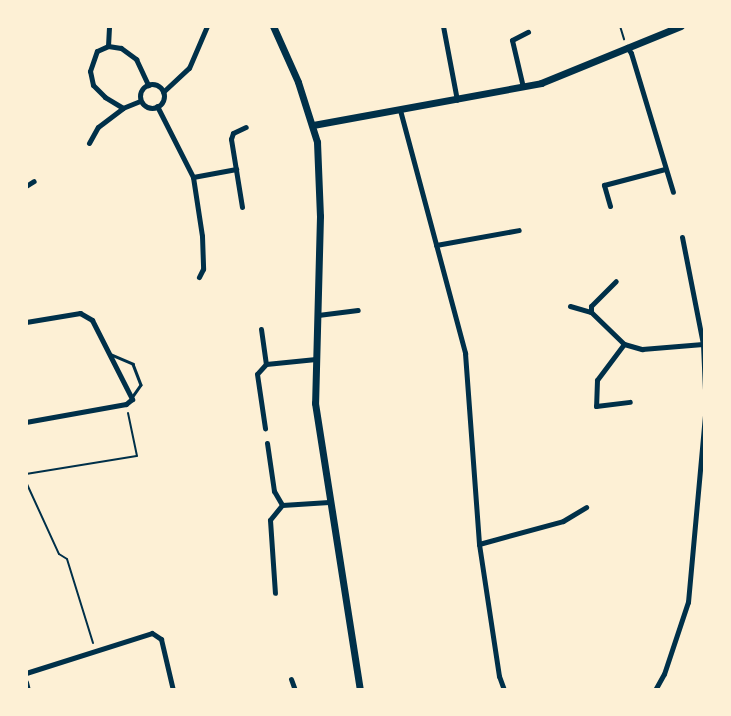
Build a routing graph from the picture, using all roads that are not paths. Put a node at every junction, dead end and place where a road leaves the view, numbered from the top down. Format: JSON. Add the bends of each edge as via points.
{"nodes":[{"id":1,"x":110,"y":26,"type":"edge"},
{"id":2,"x":207,"y":26,"type":"edge"},
{"id":3,"x":273,"y":26,"type":"edge"},
{"id":4,"x":443,"y":26,"type":"edge"},
{"id":5,"x":681,"y":26,"type":"edge"},
{"id":6,"x":528,"y":32,"type":"dead end"},
{"id":7,"x":108,"y":46,"type":"junction"},
{"id":8,"x":627,"y":47,"type":"junction"},
{"id":9,"x":148,"y":85,"type":"junction"},
{"id":10,"x":523,"y":87,"type":"junction"},
{"id":11,"x":163,"y":92,"type":"junction"},
{"id":12,"x":457,"y":100,"type":"junction"},
{"id":13,"x":141,"y":101,"type":"junction"},
{"id":14,"x":158,"y":106,"type":"junction"},
{"id":15,"x":123,"y":108,"type":"junction"},
{"id":16,"x":400,"y":110,"type":"junction"},
{"id":17,"x":313,"y":125,"type":"junction"},
{"id":18,"x":246,"y":127,"type":"dead end"},
{"id":19,"x":89,"y":143,"type":"dead end"},
{"id":20,"x":236,"y":169,"type":"junction"},
{"id":21,"x":665,"y":169,"type":"junction"},
{"id":22,"x":193,"y":177,"type":"junction"},
{"id":23,"x":34,"y":181,"type":"dead end"},
{"id":24,"x":26,"y":186,"type":"edge"},
{"id":25,"x":673,"y":192,"type":"dead end"},
{"id":26,"x":610,"y":206,"type":"dead end"},
{"id":27,"x":242,"y":208,"type":"dead end"},
{"id":28,"x":519,"y":230,"type":"dead end"},
{"id":29,"x":682,"y":237,"type":"dead end"},
{"id":30,"x":436,"y":245,"type":"junction"},
{"id":31,"x":199,"y":277,"type":"dead end"},
{"id":32,"x":616,"y":281,"type":"dead end"},
{"id":33,"x":570,"y":306,"type":"dead end"},
{"id":34,"x":358,"y":310,"type":"dead end"},
{"id":35,"x":591,"y":312,"type":"junction"},
{"id":36,"x":318,"y":315,"type":"junction"},
{"id":37,"x":26,"y":322,"type":"edge"},
{"id":38,"x":261,"y":329,"type":"dead end"},
{"id":39,"x":624,"y":344,"type":"junction"},
{"id":40,"x":703,"y":344,"type":"junction"},
{"id":41,"x":110,"y":354,"type":"junction"},
{"id":42,"x":316,"y":359,"type":"junction"},
{"id":43,"x":266,"y":363,"type":"junction"},
{"id":44,"x":705,"y":389,"type":"edge"},
{"id":45,"x":129,"y":401,"type":"junction"},
{"id":46,"x":630,"y":402,"type":"dead end"},
{"id":47,"x":705,"y":415,"type":"edge"},
{"id":48,"x":26,"y":422,"type":"edge"},
{"id":49,"x":265,"y":428,"type":"dead end"},
{"id":50,"x":267,"y":443,"type":"dead end"},
{"id":51,"x":329,"y":502,"type":"junction"},
{"id":52,"x":282,"y":505,"type":"junction"},
{"id":53,"x":586,"y":507,"type":"dead end"},
{"id":54,"x":479,"y":544,"type":"junction"},
{"id":55,"x":275,"y":593,"type":"dead end"},
{"id":56,"x":26,"y":673,"type":"edge"},
{"id":57,"x":292,"y":679,"type":"dead end"},
{"id":58,"x":26,"y":682,"type":"edge"},
{"id":59,"x":28,"y":690,"type":"edge"},
{"id":60,"x":173,"y":690,"type":"edge"},
{"id":61,"x":295,"y":690,"type":"edge"},
{"id":62,"x":360,"y":690,"type":"edge"},
{"id":63,"x":504,"y":690,"type":"edge"},
{"id":64,"x":655,"y":690,"type":"edge"}],
"edges":[{"from":1,"to":7,"type":"street"},
{"from":2,"to":11,"type":"street","via":[[189,68]]},
{"from":3,"to":17,"type":"street"},
{"from":4,"to":12,"type":"street"},
{"from":5,"to":8,"type":"street"},
{"from":6,"to":10,"type":"street","via":[[512,40]]},
{"from":7,"to":9,"type":"street","via":[[121,48],[136,59]]},
{"from":7,"to":15,"type":"street","via":[[97,51],[90,71],[93,85]]},
{"from":8,"to":10,"type":"street"},
{"from":8,"to":21,"type":"street"},
{"from":9,"to":11,"type":"street","via":[[159,86]]},
{"from":9,"to":13,"type":"street","via":[[141,90]]},
{"from":10,"to":12,"type":"street"},
{"from":11,"to":14,"type":"street"},
{"from":12,"to":16,"type":"street"},
{"from":13,"to":14,"type":"street","via":[[146,107]]},
{"from":13,"to":15,"type":"street"},
{"from":14,"to":22,"type":"street"},
{"from":15,"to":19,"type":"street","via":[[98,127]]},
{"from":16,"to":17,"type":"street"},
{"from":16,"to":30,"type":"street"},
{"from":17,"to":36,"type":"street","via":[[320,181]]},
{"from":18,"to":20,"type":"street","via":[[231,139]]},
{"from":20,"to":22,"type":"street"},
{"from":20,"to":27,"type":"street"},
{"from":21,"to":25,"type":"street"},
{"from":21,"to":26,"type":"street","via":[[604,185]]},
{"from":22,"to":31,"type":"street","via":[[202,236]]},
{"from":23,"to":24,"type":"street"},
{"from":28,"to":30,"type":"street"},
{"from":29,"to":40,"type":"street"},
{"from":30,"to":54,"type":"street","via":[[465,353]]},
{"from":32,"to":35,"type":"street","via":[[591,306]]},
{"from":33,"to":35,"type":"street"},
{"from":34,"to":36,"type":"street"},
{"from":35,"to":39,"type":"street"},
{"from":36,"to":42,"type":"street"},
{"from":37,"to":41,"type":"street","via":[[80,313],[92,320]]},
{"from":38,"to":43,"type":"street"},
{"from":39,"to":40,"type":"street","via":[[642,349]]},
{"from":39,"to":46,"type":"street","via":[[597,380],[596,406]]},
{"from":40,"to":44,"type":"street"},
{"from":41,"to":45,"type":"street"},
{"from":41,"to":45,"type":"lane","via":[[133,363],[141,385]]},
{"from":42,"to":43,"type":"street"},
{"from":42,"to":51,"type":"street","via":[[315,402]]},
{"from":43,"to":49,"type":"street","via":[[257,374]]},
{"from":45,"to":48,"type":"street"},
{"from":47,"to":64,"type":"street","via":[[688,602]]},
{"from":50,"to":52,"type":"street","via":[[274,491]]},
{"from":51,"to":52,"type":"street"},
{"from":51,"to":62,"type":"street"},
{"from":52,"to":55,"type":"street","via":[[270,520]]},
{"from":53,"to":54,"type":"street","via":[[563,521]]},
{"from":54,"to":63,"type":"street"},
{"from":56,"to":60,"type":"street","via":[[152,634],[161,639]]},
{"from":57,"to":61,"type":"street"},
{"from":58,"to":59,"type":"street"}]}
